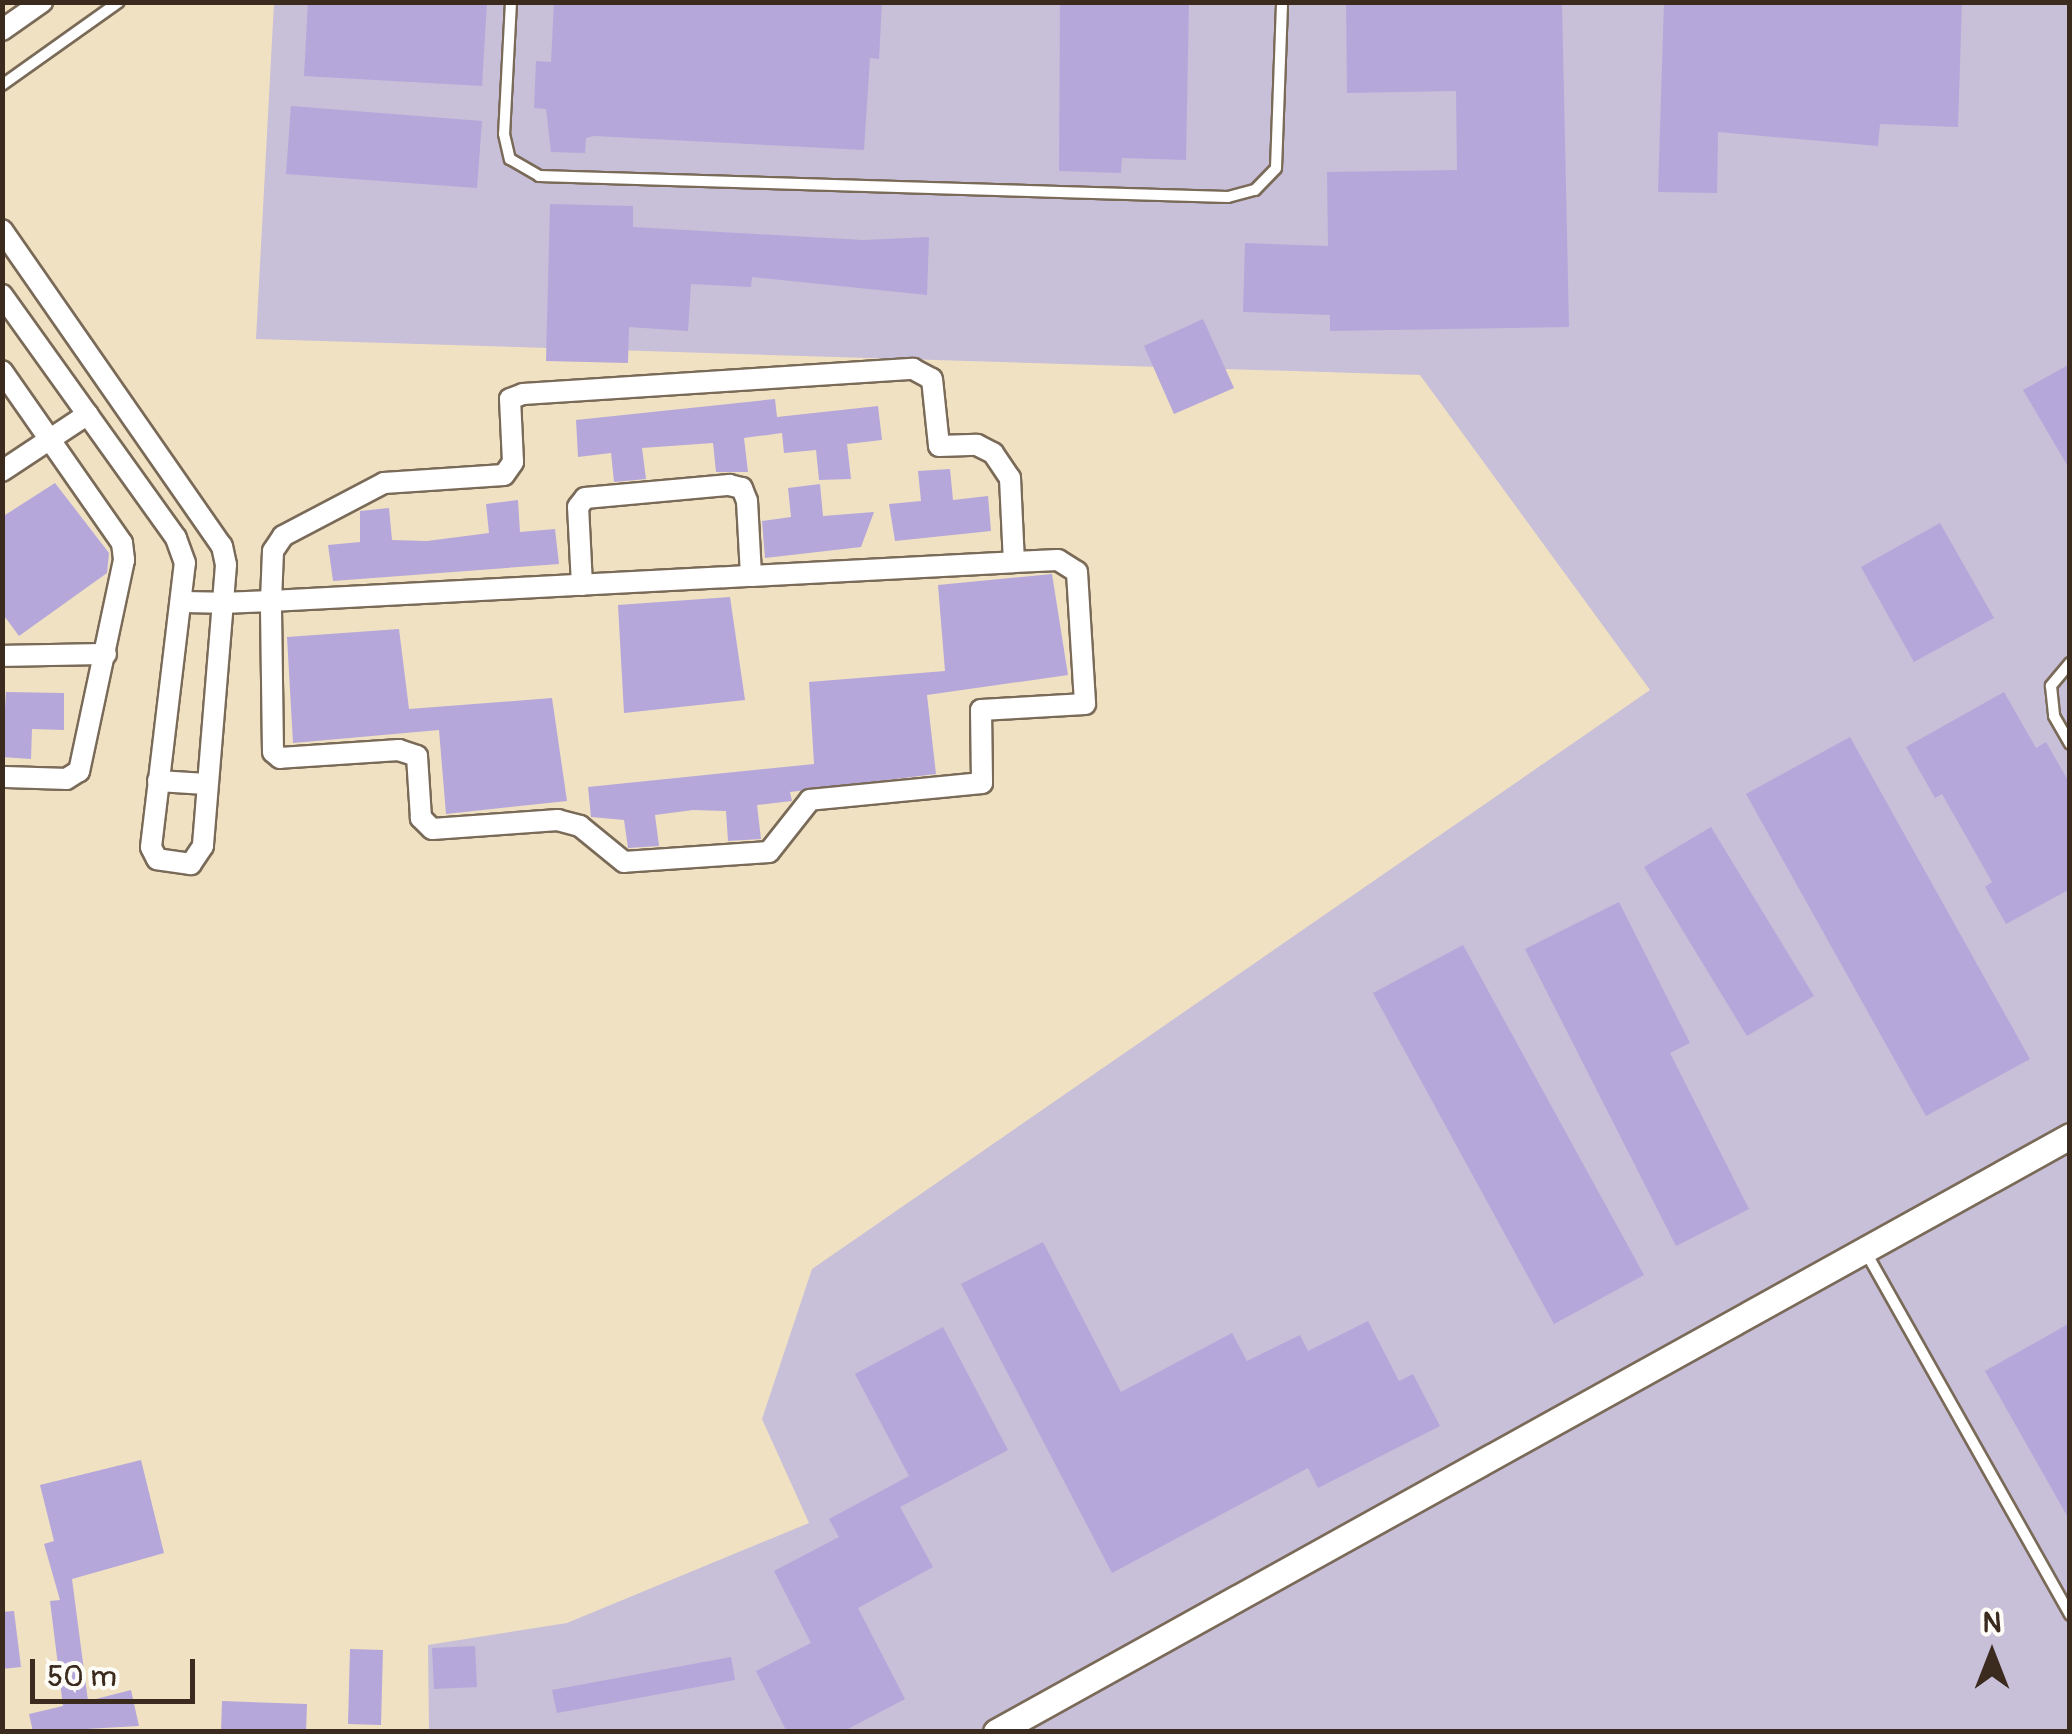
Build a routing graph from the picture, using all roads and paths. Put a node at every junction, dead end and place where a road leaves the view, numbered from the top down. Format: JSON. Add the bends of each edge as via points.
{"nodes":[{"id":1,"x":42,"y":2,"type":"edge"},
{"id":2,"x":119,"y":2,"type":"edge"},
{"id":3,"x":512,"y":2,"type":"edge"},
{"id":4,"x":1282,"y":2,"type":"edge"},
{"id":5,"x":2,"y":30,"type":"edge"},
{"id":6,"x":2,"y":86,"type":"edge"},
{"id":7,"x":2,"y":230,"type":"edge"},
{"id":8,"x":2,"y":295,"type":"edge"},
{"id":9,"x":2,"y":371,"type":"edge"},
{"id":10,"x":88,"y":414,"type":"junction"},
{"id":11,"x":51,"y":439,"type":"junction"},
{"id":12,"x":2,"y":471,"type":"edge"},
{"id":13,"x":1014,"y":562,"type":"junction"},
{"id":14,"x":751,"y":576,"type":"junction"},
{"id":15,"x":582,"y":585,"type":"junction"},
{"id":16,"x":271,"y":601,"type":"junction"},
{"id":17,"x":183,"y":602,"type":"junction"},
{"id":18,"x":222,"y":603,"type":"junction"},
{"id":19,"x":2,"y":638,"type":"edge"},
{"id":20,"x":106,"y":654,"type":"junction"},
{"id":21,"x":9,"y":656,"type":"edge"},
{"id":22,"x":2070,"y":663,"type":"edge"},
{"id":23,"x":2070,"y":744,"type":"edge"},
{"id":24,"x":2,"y":777,"type":"edge"},
{"id":25,"x":158,"y":781,"type":"junction"},
{"id":26,"x":206,"y":784,"type":"junction"},
{"id":27,"x":2070,"y":1136,"type":"edge"},
{"id":28,"x":1864,"y":1249,"type":"junction"},
{"id":29,"x":2070,"y":1615,"type":"edge"},
{"id":30,"x":996,"y":1732,"type":"edge"}],
"edges":[{"from":1,"to":5,"type":"street"},
{"from":2,"to":6,"type":"lane"},
{"from":3,"to":4,"type":"lane","via":[[504,134],[510,159],[538,176],[1228,198],[1256,190],[1276,168]]},
{"from":7,"to":18,"type":"street","via":[[215,531],[226,565]]},
{"from":8,"to":10,"type":"street"},
{"from":9,"to":11,"type":"street"},
{"from":10,"to":11,"type":"street"},
{"from":10,"to":17,"type":"street","via":[[176,538],[185,563]]},
{"from":11,"to":12,"type":"street"},
{"from":11,"to":20,"type":"street","via":[[122,543]]},
{"from":13,"to":14,"type":"street"},
{"from":13,"to":16,"type":"street","via":[[1010,478],[1003,464],[977,445],[939,446],[932,379],[913,369],[890,370],[522,394],[510,400],[512,462],[504,474],[364,490],[283,536],[273,552]]},
{"from":13,"to":16,"type":"street","via":[[1058,560],[1076,572],[1085,704],[980,710],[982,783],[810,800],[769,852],[624,862],[580,826],[558,820],[432,829],[421,818],[416,756],[399,750],[280,758],[273,752]]},
{"from":14,"to":15,"type":"street"},
{"from":14,"to":15,"type":"street","via":[[747,501],[742,488],[728,485],[585,498],[578,507]]},
{"from":15,"to":16,"type":"street"},
{"from":16,"to":18,"type":"street"},
{"from":17,"to":18,"type":"street"},
{"from":17,"to":25,"type":"street"},
{"from":18,"to":26,"type":"street"},
{"from":19,"to":21,"type":"street"},
{"from":20,"to":21,"type":"street"},
{"from":20,"to":24,"type":"street","via":[[79,770],[66,779]]},
{"from":22,"to":23,"type":"lane","via":[[2052,686],[2054,716]]},
{"from":25,"to":26,"type":"street"},
{"from":25,"to":26,"type":"street","via":[[151,847],[157,859],[173,866],[200,858]]},
{"from":27,"to":28,"type":"street"},
{"from":28,"to":29,"type":"lane"},
{"from":28,"to":30,"type":"street"}]}
